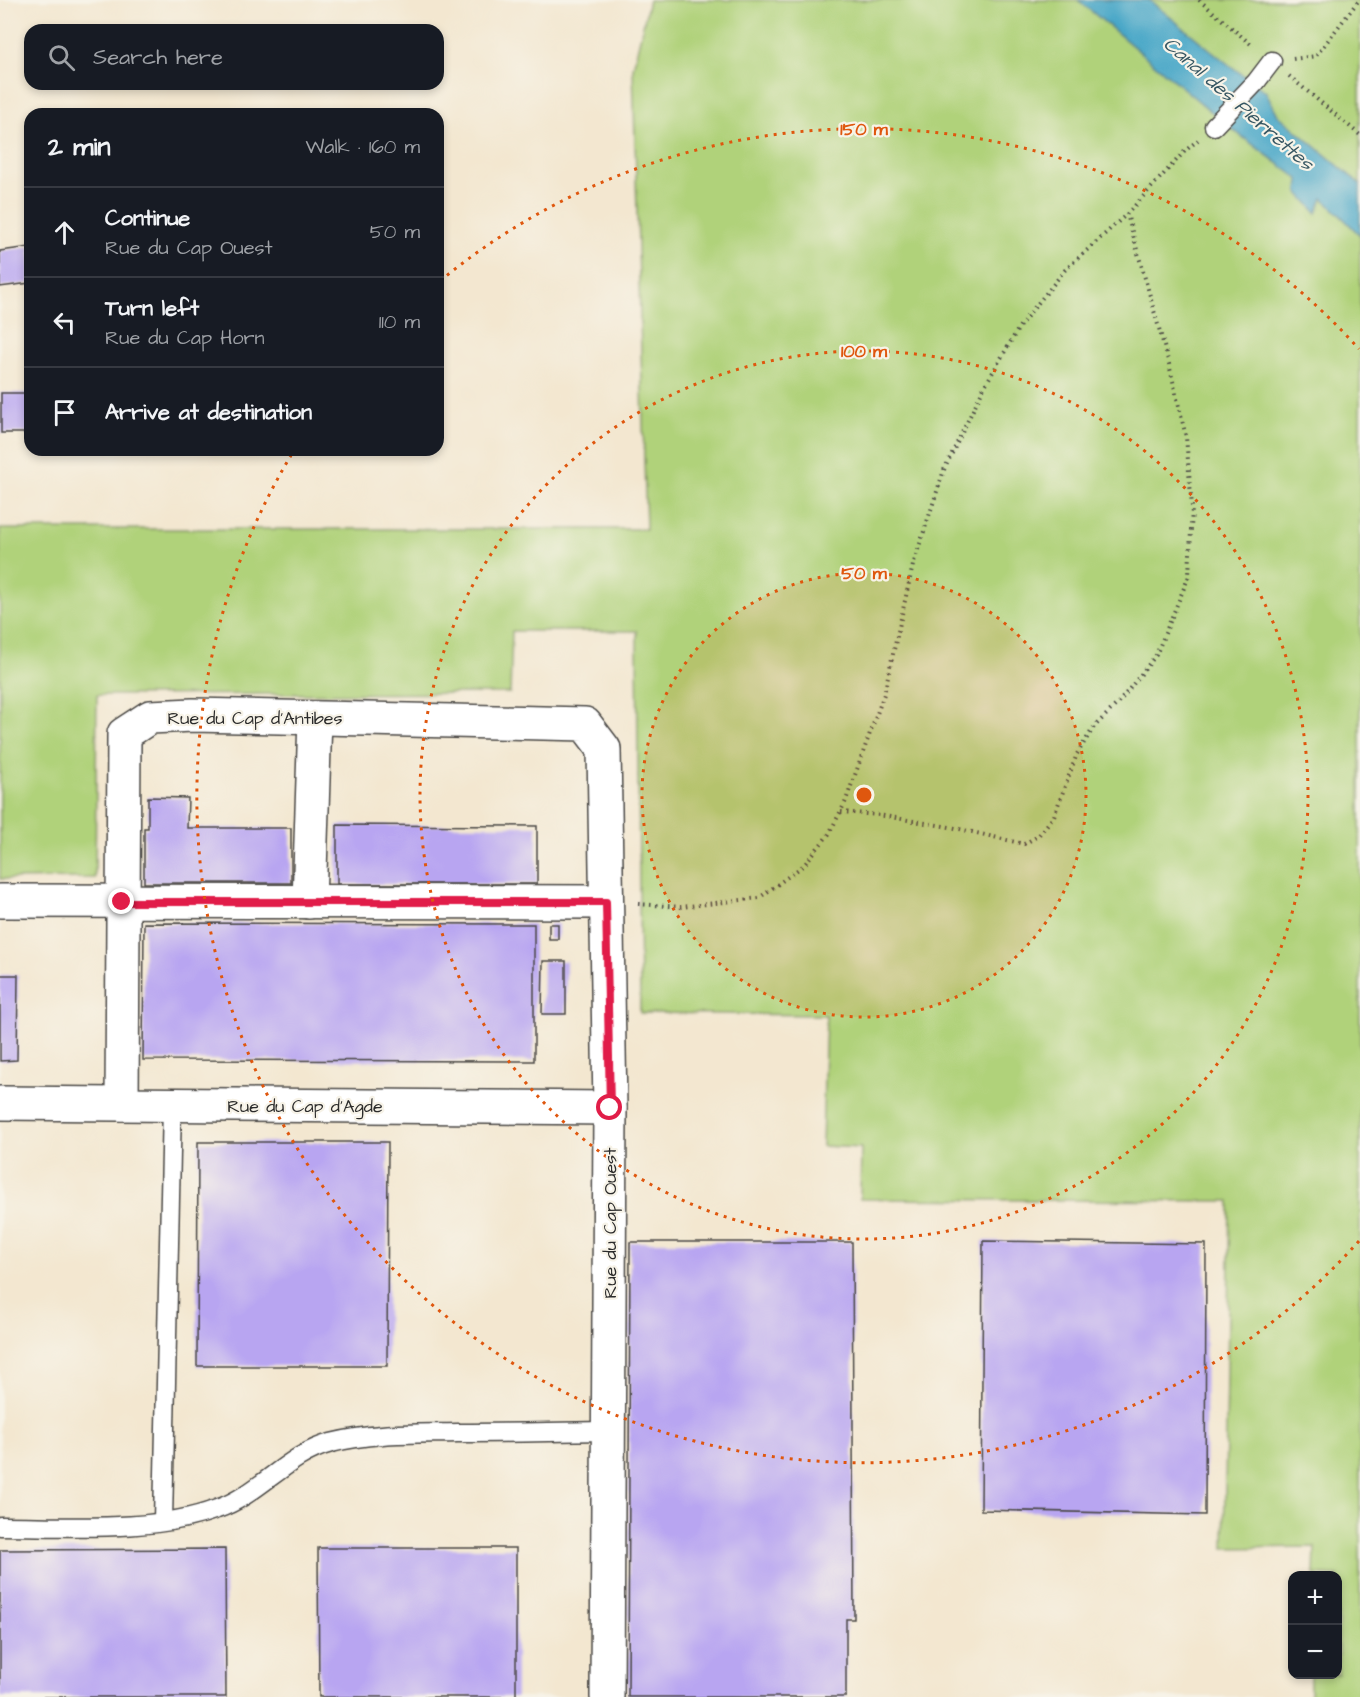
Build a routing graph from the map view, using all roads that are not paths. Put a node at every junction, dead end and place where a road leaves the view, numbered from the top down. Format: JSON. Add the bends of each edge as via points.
{"nodes":[{"id":1,"x":1272,"y":61,"type":"road end"},
{"id":2,"x":1214,"y":126,"type":"road end"},
{"id":3,"x":315,"y":718,"type":"junction"},
{"id":4,"x":604,"y":749,"type":"joint"},
{"id":5,"x":0,"y":901,"type":"edge"},
{"id":6,"x":122,"y":902,"type":"junction"},
{"id":7,"x":309,"y":902,"type":"junction"},
{"id":8,"x":606,"y":902,"type":"junction"},
{"id":9,"x":0,"y":1103,"type":"edge"},
{"id":10,"x":122,"y":1104,"type":"junction"},
{"id":11,"x":172,"y":1105,"type":"junction"},
{"id":12,"x":610,"y":1108,"type":"junction"},
{"id":13,"x":609,"y":1431,"type":"junction"},
{"id":14,"x":163,"y":1521,"type":"junction"},
{"id":15,"x":0,"y":1526,"type":"edge"},
{"id":16,"x":607,"y":1697,"type":"edge"}],
"edges":[{"from":1,"to":2,"type":"lane"},
{"from":3,"to":4,"type":"street","name":"Rue du Cap d'Antibes","via":[[585,724]]},
{"from":3,"to":6,"type":"street","name":"Rue du Cap d'Antibes","via":[[150,717],[124,734]]},
{"from":3,"to":7,"type":"street"},
{"from":4,"to":8,"type":"street","name":"Rue du Cap Ouest"},
{"from":5,"to":6,"type":"street"},
{"from":6,"to":7,"type":"street"},
{"from":6,"to":10,"type":"street","name":"Rue du Cap d'Antibes"},
{"from":7,"to":8,"type":"street"},
{"from":8,"to":12,"type":"street","name":"Rue du Cap Ouest"},
{"from":9,"to":10,"type":"street","name":"Rue du Cap d'Agde"},
{"from":10,"to":11,"type":"street","name":"Rue du Cap d'Agde"},
{"from":11,"to":12,"type":"street","name":"Rue du Cap d'Agde"},
{"from":11,"to":14,"type":"lane"},
{"from":12,"to":13,"type":"street","name":"Rue du Cap Ouest"},
{"from":13,"to":14,"type":"lane","via":[[377,1434],[329,1444],[294,1459],[248,1494],[217,1510]]},
{"from":13,"to":16,"type":"street","name":"Rue du Cap Ouest"},
{"from":14,"to":15,"type":"lane","via":[[129,1526]]}]}
